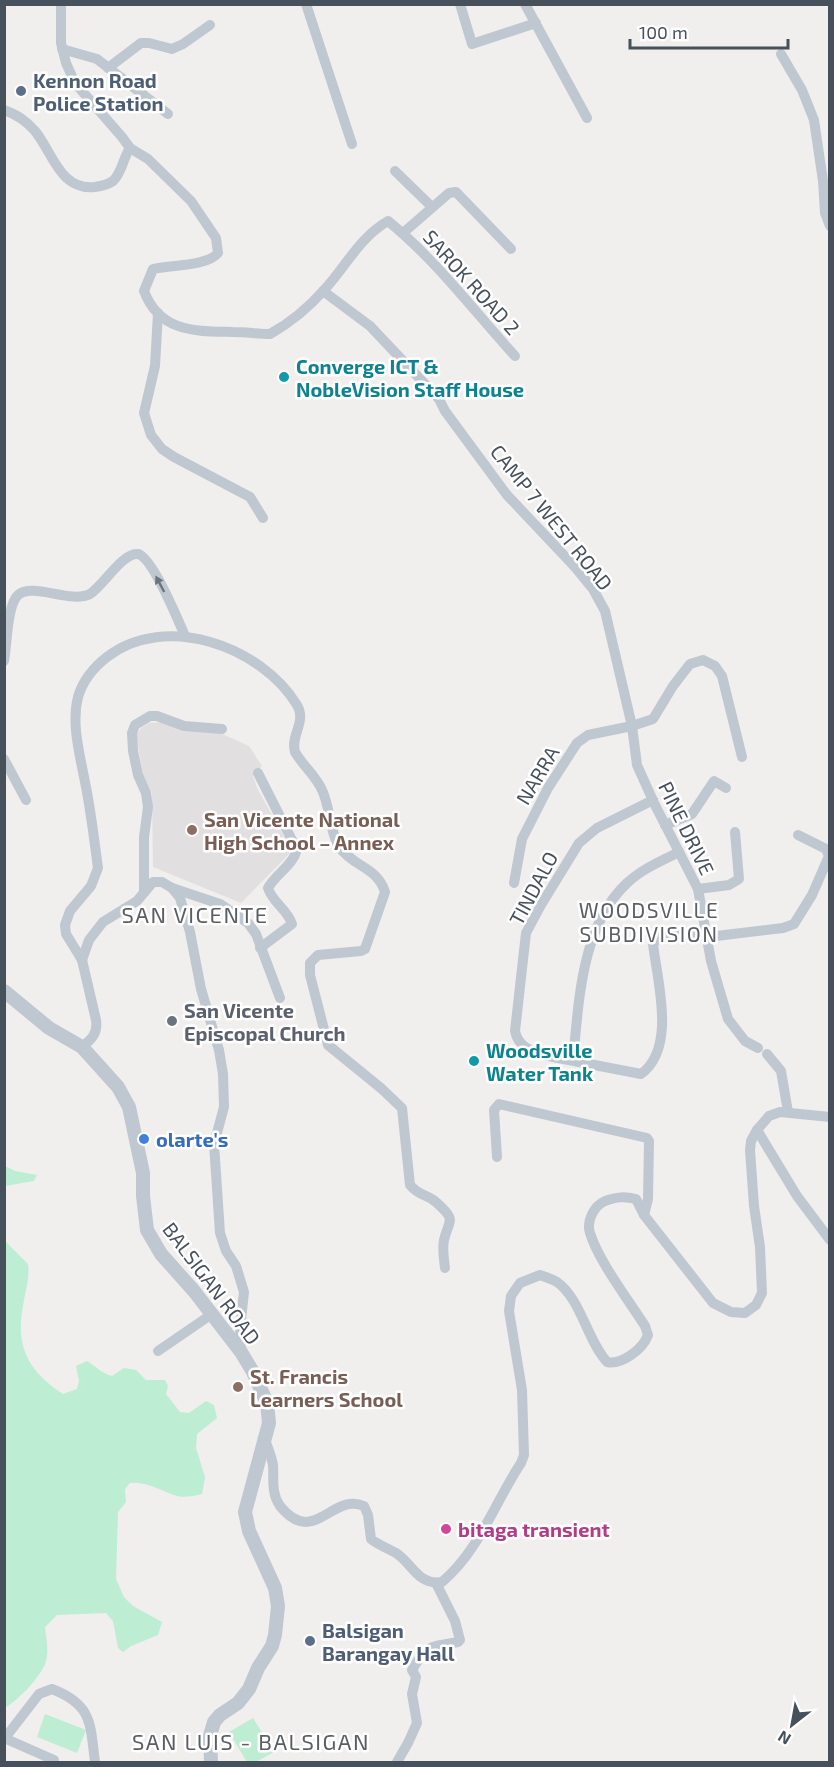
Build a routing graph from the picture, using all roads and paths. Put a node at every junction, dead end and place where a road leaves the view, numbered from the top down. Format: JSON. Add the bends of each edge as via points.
{"nodes":[{"id":1,"x":61,"y":4,"type":"edge"},
{"id":2,"x":306,"y":4,"type":"edge"},
{"id":3,"x":460,"y":4,"type":"edge"},
{"id":4,"x":525,"y":4,"type":"edge"},
{"id":5,"x":536,"y":23,"type":"junction"},
{"id":6,"x":210,"y":26,"type":"dead end"},
{"id":7,"x":62,"y":49,"type":"junction"},
{"id":8,"x":781,"y":54,"type":"dead end"},
{"id":9,"x":108,"y":68,"type":"junction"},
{"id":10,"x":4,"y":110,"type":"edge"},
{"id":11,"x":168,"y":114,"type":"dead end"},
{"id":12,"x":587,"y":118,"type":"dead end"},
{"id":13,"x":352,"y":144,"type":"dead end"},
{"id":14,"x":130,"y":148,"type":"junction"},
{"id":15,"x":395,"y":171,"type":"dead end"},
{"id":16,"x":432,"y":207,"type":"junction"},
{"id":17,"x":830,"y":226,"type":"edge"},
{"id":18,"x":403,"y":233,"type":"junction"},
{"id":19,"x":511,"y":249,"type":"dead end"},
{"id":20,"x":323,"y":291,"type":"junction"},
{"id":21,"x":158,"y":313,"type":"junction"},
{"id":22,"x":515,"y":356,"type":"dead end"},
{"id":23,"x":263,"y":518,"type":"dead end"},
{"id":24,"x":605,"y":611,"type":"joint"},
{"id":25,"x":185,"y":636,"type":"junction"},
{"id":26,"x":4,"y":661,"type":"edge"},
{"id":27,"x":632,"y":726,"type":"junction"},
{"id":28,"x":222,"y":729,"type":"dead end"},
{"id":29,"x":742,"y":758,"type":"dead end"},
{"id":30,"x":4,"y":759,"type":"edge"},
{"id":31,"x":258,"y":773,"type":"dead end"},
{"id":32,"x":726,"y":788,"type":"dead end"},
{"id":33,"x":26,"y":800,"type":"dead end"},
{"id":34,"x":652,"y":800,"type":"junction"},
{"id":35,"x":665,"y":825,"type":"junction"},
{"id":36,"x":735,"y":832,"type":"dead end"},
{"id":37,"x":798,"y":835,"type":"dead end"},
{"id":38,"x":679,"y":852,"type":"junction"},
{"id":39,"x":514,"y":883,"type":"dead end"},
{"id":40,"x":172,"y":888,"type":"junction"},
{"id":41,"x":698,"y":889,"type":"junction"},
{"id":42,"x":144,"y":892,"type":"junction"},
{"id":43,"x":708,"y":935,"type":"junction"},
{"id":44,"x":260,"y":948,"type":"junction"},
{"id":45,"x":82,"y":960,"type":"junction"},
{"id":46,"x":4,"y":991,"type":"edge"},
{"id":47,"x":280,"y":998,"type":"dead end"},
{"id":48,"x":82,"y":1047,"type":"junction"},
{"id":49,"x":573,"y":1060,"type":"junction"},
{"id":50,"x":788,"y":1113,"type":"junction"},
{"id":51,"x":830,"y":1117,"type":"edge"},
{"id":52,"x":757,"y":1130,"type":"junction"},
{"id":53,"x":497,"y":1157,"type":"dead end"},
{"id":54,"x":644,"y":1215,"type":"junction"},
{"id":55,"x":830,"y":1239,"type":"edge"},
{"id":56,"x":445,"y":1268,"type":"dead end"},
{"id":57,"x":212,"y":1314,"type":"junction"},
{"id":58,"x":158,"y":1351,"type":"dead end"},
{"id":59,"x":241,"y":1352,"type":"junction"},
{"id":60,"x":264,"y":1438,"type":"junction"},
{"id":61,"x":436,"y":1583,"type":"junction"},
{"id":62,"x":5,"y":1738,"type":"edge"},
{"id":63,"x":54,"y":1760,"type":"dead end"},
{"id":64,"x":95,"y":1762,"type":"edge"},
{"id":65,"x":211,"y":1762,"type":"edge"},
{"id":66,"x":397,"y":1762,"type":"edge"}],
"edges":[{"from":1,"to":7,"type":"street"},
{"from":2,"to":13,"type":"street"},
{"from":3,"to":5,"type":"street","via":[[472,44]]},
{"from":4,"to":5,"type":"street"},
{"from":5,"to":12,"type":"street"},
{"from":6,"to":9,"type":"street","via":[[172,49],[141,43]]},
{"from":7,"to":9,"type":"street","via":[[97,59]]},
{"from":7,"to":14,"type":"street","via":[[75,83]]},
{"from":8,"to":17,"type":"street","via":[[814,120],[825,213]]},
{"from":9,"to":11,"type":"street"},
{"from":10,"to":14,"type":"street","via":[[23,118],[69,182],[80,187],[104,186],[113,180]]},
{"from":14,"to":21,"type":"street","via":[[177,186],[216,238],[218,253],[214,258],[153,269],[144,291]]},
{"from":15,"to":16,"type":"street"},
{"from":16,"to":18,"type":"street"},
{"from":16,"to":19,"type":"street","via":[[456,192]]},
{"from":18,"to":20,"type":"street","via":[[388,221],[376,228]]},
{"from":18,"to":22,"type":"street","name":"SAROK ROAD 2"},
{"from":20,"to":21,"type":"street","via":[[270,334],[194,331]]},
{"from":20,"to":24,"type":"street","name":"CAMP 7 WEST ROAD","via":[[370,326],[439,399],[507,495],[575,567]]},
{"from":21,"to":23,"type":"street","via":[[155,366],[144,413],[151,435],[174,457],[250,497]]},
{"from":24,"to":27,"type":"street","name":"PINE DRIVE"},
{"from":25,"to":26,"type":"street","one_way":true,"via":[[146,560],[138,554],[130,555],[88,595],[32,591],[16,597]]},
{"from":25,"to":45,"type":"street","via":[[130,642],[100,662],[85,680],[78,697],[76,732],[98,868],[91,886],[70,910],[64,925]]},
{"from":25,"to":56,"type":"street","via":[[219,644],[265,669],[282,684],[301,717],[295,752],[322,790],[338,846],[382,883],[385,892],[365,949],[318,955],[310,963],[310,975],[331,1050],[402,1108],[410,1185],[416,1193],[435,1200],[448,1213],[451,1223],[444,1239]]},
{"from":27,"to":29,"type":"street","name":"NARRA","via":[[652,719],[690,664],[703,660],[715,666],[722,676]]},
{"from":27,"to":34,"type":"street","name":"PINE DRIVE","via":[[637,765]]},
{"from":27,"to":39,"type":"street","name":"NARRA","via":[[588,735],[577,743],[522,839]]},
{"from":28,"to":42,"type":"street","via":[[184,726],[157,716],[135,725],[133,751],[148,807]]},
{"from":30,"to":33,"type":"street"},
{"from":31,"to":44,"type":"street","via":[[297,850],[268,888],[292,924]]},
{"from":32,"to":35,"type":"street","via":[[714,781],[692,814]]},
{"from":34,"to":35,"type":"street","name":"PINE DRIVE"},
{"from":34,"to":49,"type":"street","name":"TINDALO","via":[[597,828],[579,843],[526,933],[516,1036],[519,1043],[532,1051]]},
{"from":35,"to":38,"type":"street","name":"PINE DRIVE"},
{"from":36,"to":41,"type":"street","via":[[739,879],[729,885]]},
{"from":37,"to":43,"type":"street","via":[[826,849],[829,856],[794,924]]},
{"from":38,"to":41,"type":"street","name":"PINE DRIVE"},
{"from":38,"to":49,"type":"street","via":[[646,868],[627,883],[594,932],[579,995]]},
{"from":40,"to":42,"type":"street","via":[[153,882]]},
{"from":40,"to":44,"type":"street","via":[[237,914],[256,934]]},
{"from":40,"to":59,"type":"street","via":[[180,898],[190,932],[223,1074],[224,1107],[214,1144],[220,1233],[244,1292]]},
{"from":41,"to":43,"type":"street","name":"PINE DRIVE"},
{"from":42,"to":45,"type":"street","via":[[137,901],[103,922],[89,940]]},
{"from":43,"to":49,"type":"street","via":[[658,938],[653,944],[663,1011],[658,1049],[647,1070],[641,1074]]},
{"from":43,"to":50,"type":"street","name":"PINE DRIVE","via":[[711,961],[728,1019],[745,1041],[763,1051],[781,1071]]},
{"from":44,"to":47,"type":"street"},
{"from":45,"to":48,"type":"street","via":[[97,1028]]},
{"from":46,"to":48,"type":"street","name":"BALSIGAN ROAD","via":[[49,1028]]},
{"from":48,"to":57,"type":"street","name":"BALSIGAN ROAD","via":[[118,1087],[129,1107],[143,1173],[147,1230],[161,1254]]},
{"from":50,"to":51,"type":"street"},
{"from":50,"to":52,"type":"street","via":[[769,1116]]},
{"from":52,"to":54,"type":"street","via":[[750,1150],[762,1293],[756,1305],[745,1313],[731,1312],[713,1303]]},
{"from":52,"to":55,"type":"street","via":[[797,1196]]},
{"from":53,"to":54,"type":"street","via":[[494,1110],[499,1104],[647,1138],[648,1199]]},
{"from":54,"to":61,"type":"street","via":[[636,1199],[616,1196],[600,1203],[591,1217],[589,1231],[601,1256],[647,1330],[643,1344],[623,1359],[611,1363],[602,1357],[558,1283],[540,1275],[520,1283],[510,1296],[510,1329],[522,1390],[524,1455],[469,1552],[450,1575]]},
{"from":57,"to":58,"type":"street"},
{"from":57,"to":59,"type":"street","name":"BALSIGAN ROAD"},
{"from":59,"to":60,"type":"street","name":"BALSIGAN ROAD","via":[[267,1403],[269,1423]]},
{"from":60,"to":61,"type":"street","via":[[270,1450],[274,1497],[286,1513],[312,1522],[345,1505],[364,1506],[371,1539],[398,1554],[421,1577]]},
{"from":60,"to":65,"type":"street","name":"BALSIGAN ROAD","via":[[245,1512],[249,1532],[275,1588],[275,1635],[249,1689],[214,1722]]},
{"from":61,"to":66,"type":"street","via":[[460,1640],[424,1651],[412,1670],[416,1677],[412,1694],[417,1723]]},
{"from":62,"to":63,"type":"street"},
{"from":62,"to":64,"type":"street","via":[[39,1694],[52,1689],[72,1699],[87,1714]]}]}
